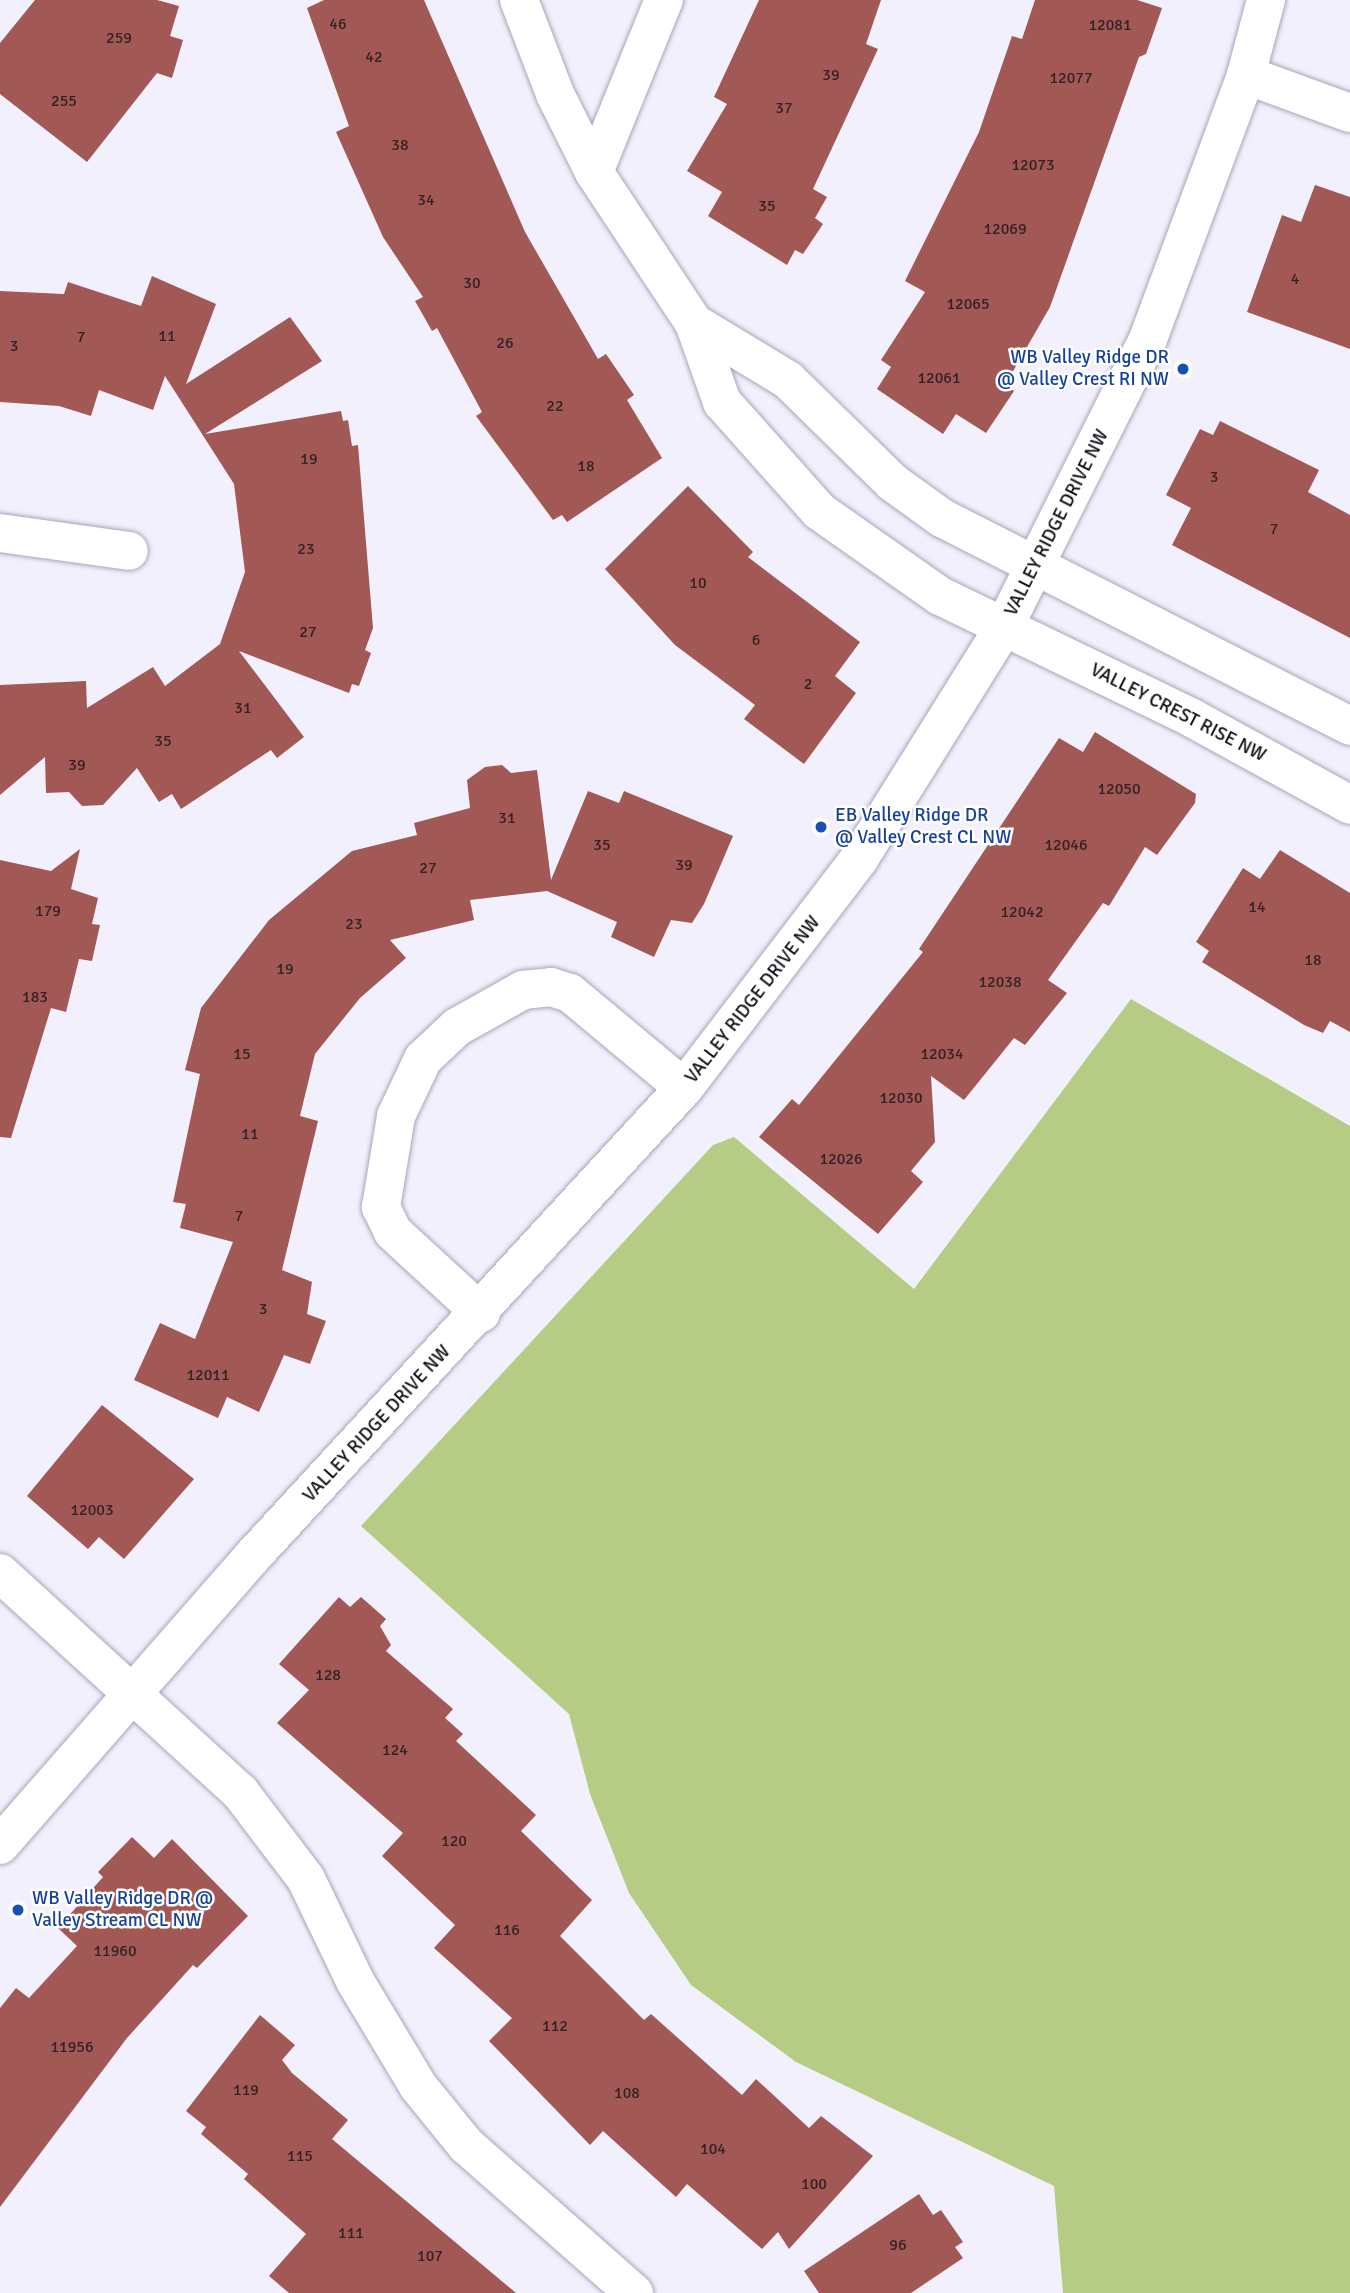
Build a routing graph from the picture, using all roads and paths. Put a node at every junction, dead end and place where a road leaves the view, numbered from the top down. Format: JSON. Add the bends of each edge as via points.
{"nodes":[{"id":1,"x":519,"y":0,"type":"edge"},
{"id":2,"x":664,"y":0,"type":"edge"},
{"id":3,"x":1266,"y":0,"type":"edge"},
{"id":4,"x":1246,"y":75,"type":"junction"},
{"id":5,"x":1350,"y":113,"type":"edge"},
{"id":6,"x":594,"y":172,"type":"junction"},
{"id":7,"x":694,"y":323,"type":"junction"},
{"id":8,"x":0,"y":533,"type":"edge"},
{"id":9,"x":130,"y":551,"type":"dead end"},
{"id":10,"x":1037,"y":567,"type":"junction"},
{"id":11,"x":1004,"y":627,"type":"junction"},
{"id":12,"x":1350,"y":726,"type":"edge"},
{"id":13,"x":1350,"y":805,"type":"edge"},
{"id":14,"x":684,"y":1088,"type":"junction"},
{"id":15,"x":481,"y":1313,"type":"junction"},
{"id":16,"x":0,"y":1573,"type":"edge"},
{"id":17,"x":132,"y":1690,"type":"junction"},
{"id":18,"x":0,"y":1845,"type":"edge"},
{"id":19,"x":634,"y":2293,"type":"edge"}],
"edges":[{"from":1,"to":6,"type":"street","via":[[555,94]]},
{"from":2,"to":6,"type":"street"},
{"from":3,"to":4,"type":"street","name":"VALLEY RIDGE DRIVE NW"},
{"from":4,"to":5,"type":"street"},
{"from":4,"to":10,"type":"street","name":"VALLEY RIDGE DRIVE NW","via":[[1148,339]]},
{"from":6,"to":7,"type":"street"},
{"from":7,"to":10,"type":"street","via":[[788,380],[892,482],[932,511]]},
{"from":7,"to":11,"type":"street","name":"VALLEY CREST RISE NW","via":[[722,402],[819,511],[895,569]]},
{"from":8,"to":9,"type":"street"},
{"from":10,"to":11,"type":"street","name":"VALLEY RIDGE DRIVE NW"},
{"from":10,"to":12,"type":"street"},
{"from":11,"to":13,"type":"street","name":"VALLEY CREST RISE NW","via":[[1192,718]]},
{"from":11,"to":14,"type":"street","name":"VALLEY RIDGE DRIVE NW","via":[[859,859]]},
{"from":14,"to":15,"type":"street","name":"VALLEY RIDGE DRIVE NW"},
{"from":14,"to":15,"type":"street","via":[[569,993],[551,987],[523,990],[457,1027],[423,1059],[396,1116],[381,1207],[393,1232]]},
{"from":15,"to":17,"type":"street","name":"VALLEY RIDGE DRIVE NW"},
{"from":16,"to":17,"type":"street"},
{"from":17,"to":18,"type":"street","name":"VALLEY RIDGE DRIVE NW"},
{"from":17,"to":19,"type":"street","via":[[240,1792],[306,1879],[391,2047],[466,2145]]}]}
